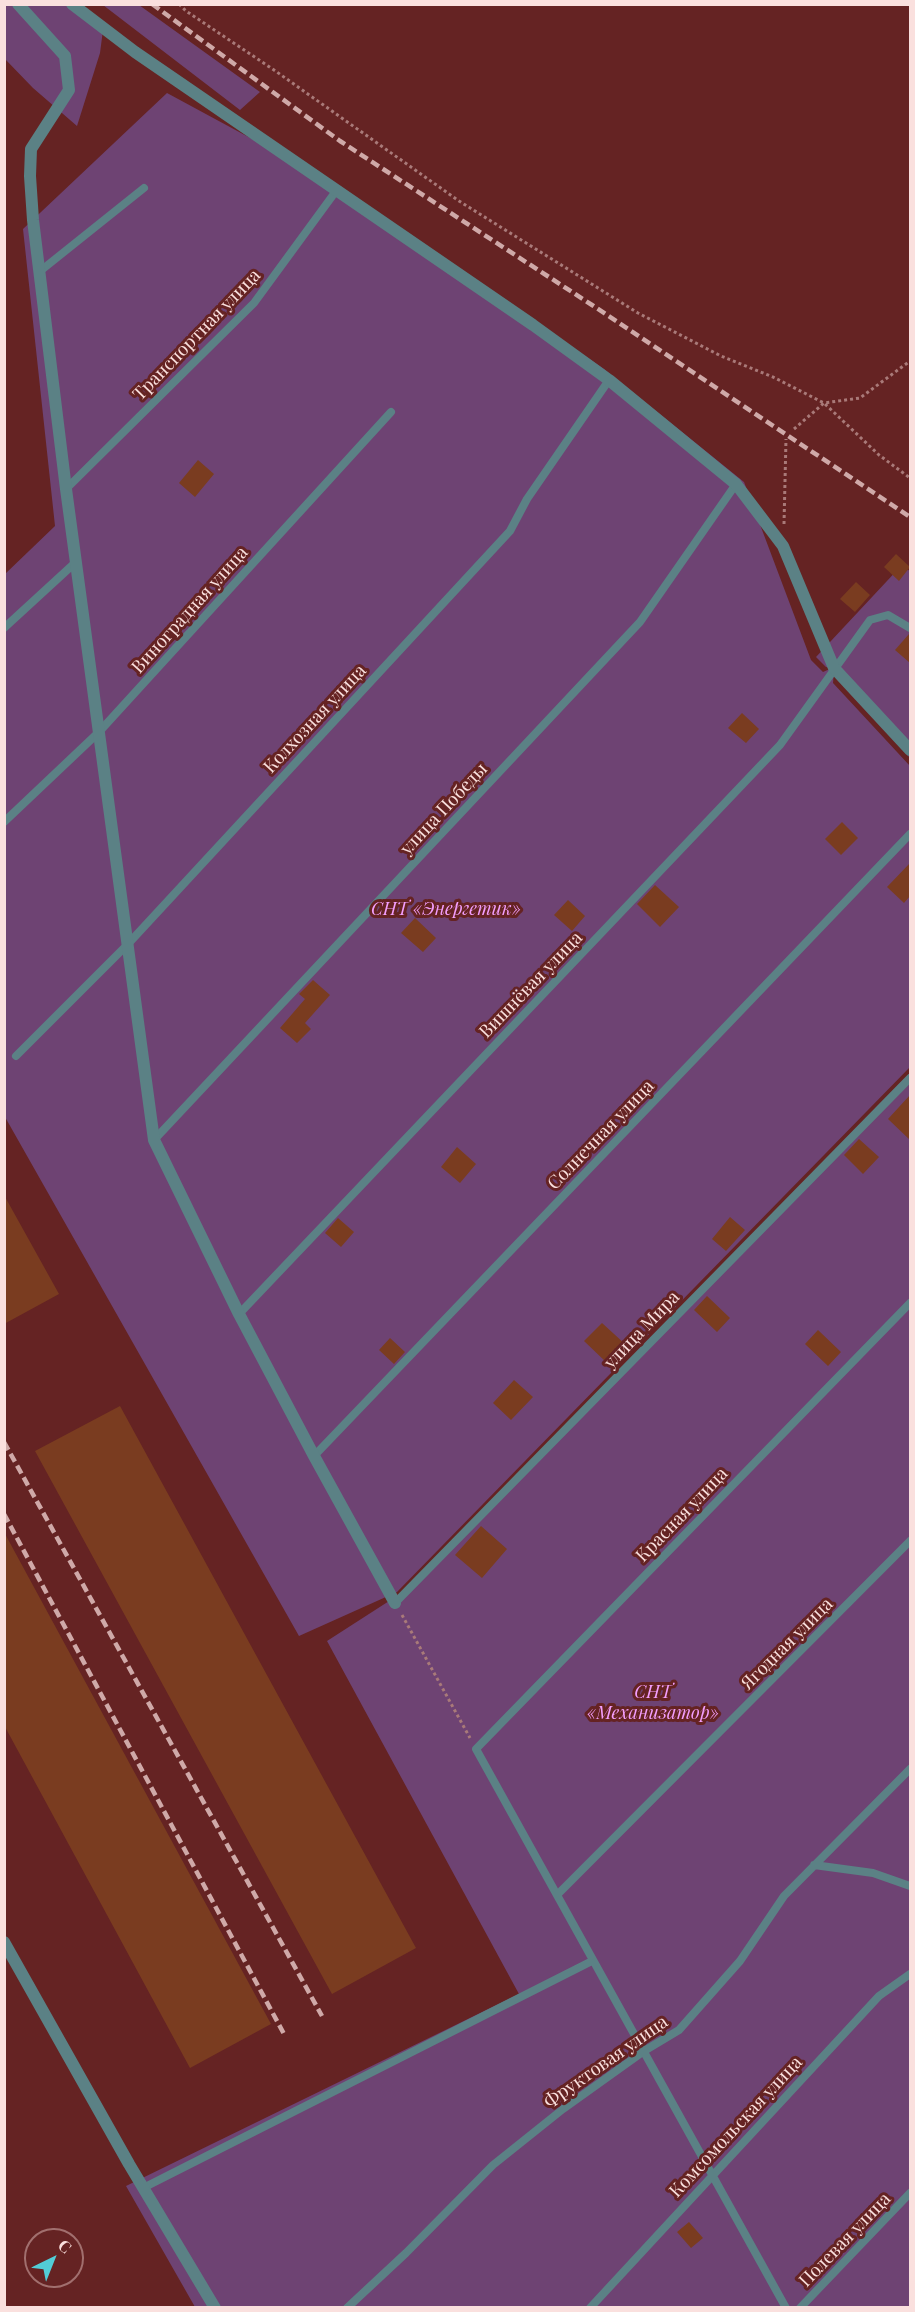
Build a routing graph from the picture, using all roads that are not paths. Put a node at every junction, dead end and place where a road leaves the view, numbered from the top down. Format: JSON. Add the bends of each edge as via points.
{"nodes":[{"id":1,"x":18,"y":4,"type":"edge"},
{"id":2,"x":72,"y":4,"type":"edge"},
{"id":3,"x":144,"y":188,"type":"dead end"},
{"id":4,"x":336,"y":191,"type":"junction"},
{"id":5,"x":39,"y":272,"type":"junction"},
{"id":6,"x":609,"y":380,"type":"junction"},
{"id":7,"x":391,"y":412,"type":"dead end"},
{"id":8,"x":736,"y":484,"type":"junction"},
{"id":9,"x":66,"y":489,"type":"junction"},
{"id":10,"x":77,"y":561,"type":"junction"},
{"id":11,"x":910,"y":627,"type":"edge"},
{"id":12,"x":4,"y":628,"type":"edge"},
{"id":13,"x":834,"y":668,"type":"junction"},
{"id":14,"x":99,"y":732,"type":"junction"},
{"id":15,"x":910,"y":750,"type":"edge"},
{"id":16,"x":4,"y":822,"type":"edge"},
{"id":17,"x":910,"y":834,"type":"edge"},
{"id":18,"x":128,"y":944,"type":"junction"},
{"id":19,"x":16,"y":1056,"type":"dead end"},
{"id":20,"x":910,"y":1078,"type":"edge"},
{"id":21,"x":154,"y":1140,"type":"junction"},
{"id":22,"x":910,"y":1303,"type":"edge"},
{"id":23,"x":239,"y":1314,"type":"junction"},
{"id":24,"x":314,"y":1456,"type":"junction"},
{"id":25,"x":910,"y":1541,"type":"edge"},
{"id":26,"x":395,"y":1603,"type":"joint"},
{"id":27,"x":910,"y":1769,"type":"edge"},
{"id":28,"x":814,"y":1865,"type":"junction"},
{"id":29,"x":910,"y":1886,"type":"edge"},
{"id":30,"x":557,"y":1895,"type":"junction"},
{"id":31,"x":4,"y":1942,"type":"edge"},
{"id":32,"x":592,"y":1961,"type":"junction"},
{"id":33,"x":910,"y":1974,"type":"edge"},
{"id":34,"x":644,"y":2051,"type":"junction"},
{"id":35,"x":712,"y":2174,"type":"junction"},
{"id":36,"x":143,"y":2188,"type":"junction"},
{"id":37,"x":910,"y":2193,"type":"edge"},
{"id":38,"x":215,"y":2307,"type":"edge"},
{"id":39,"x":347,"y":2307,"type":"edge"},
{"id":40,"x":590,"y":2307,"type":"edge"},
{"id":41,"x":786,"y":2307,"type":"edge"},
{"id":42,"x":800,"y":2307,"type":"edge"}],
"edges":[{"from":1,"to":5,"type":"street","via":[[65,56],[69,90],[31,149]]},
{"from":2,"to":4,"type":"street"},
{"from":3,"to":5,"type":"lane"},
{"from":4,"to":6,"type":"street"},
{"from":4,"to":9,"type":"lane","name":"Транспортная улица","via":[[254,303]]},
{"from":5,"to":9,"type":"street"},
{"from":6,"to":8,"type":"street"},
{"from":6,"to":18,"type":"lane","name":"Колхозная улица","via":[[527,499],[510,531]]},
{"from":7,"to":14,"type":"lane","name":"Виноградная улица"},
{"from":8,"to":13,"type":"street","via":[[783,546]]},
{"from":8,"to":21,"type":"lane","name":"улица Победы","via":[[640,622]]},
{"from":9,"to":10,"type":"street"},
{"from":10,"to":12,"type":"lane"},
{"from":10,"to":14,"type":"street"},
{"from":11,"to":13,"type":"lane","via":[[888,615],[870,620]]},
{"from":13,"to":15,"type":"street"},
{"from":13,"to":23,"type":"lane","name":"Вишнёвая улица","via":[[780,744]]},
{"from":14,"to":16,"type":"lane","name":"Виноградная улица"},
{"from":14,"to":18,"type":"street"},
{"from":17,"to":24,"type":"lane","name":"Солнечная улица"},
{"from":18,"to":19,"type":"lane","name":"Колхозная улица"},
{"from":18,"to":21,"type":"street"},
{"from":20,"to":26,"type":"lane","name":"улица Мира"},
{"from":21,"to":23,"type":"street"},
{"from":22,"to":30,"type":"lane","name":"Красная улица","via":[[476,1749]]},
{"from":23,"to":24,"type":"street"},
{"from":24,"to":26,"type":"street"},
{"from":25,"to":30,"type":"lane","name":"Ягодная улица"},
{"from":27,"to":28,"type":"lane","name":"Фруктовая улица"},
{"from":28,"to":29,"type":"lane","via":[[873,1873]]},
{"from":28,"to":34,"type":"lane","name":"Фруктовая улица","via":[[784,1896],[740,1961],[679,2030]]},
{"from":30,"to":32,"type":"lane"},
{"from":31,"to":36,"type":"street"},
{"from":32,"to":34,"type":"lane"},
{"from":32,"to":36,"type":"lane"},
{"from":33,"to":35,"type":"lane","name":"Комсомольская улица","via":[[879,1996]]},
{"from":34,"to":35,"type":"lane"},
{"from":34,"to":39,"type":"lane","name":"Фруктовая улица","via":[[493,2164]]},
{"from":35,"to":40,"type":"lane","name":"Комсомольская улица"},
{"from":35,"to":41,"type":"lane"},
{"from":36,"to":38,"type":"street"},
{"from":37,"to":42,"type":"lane","name":"Полевая улица"}]}
